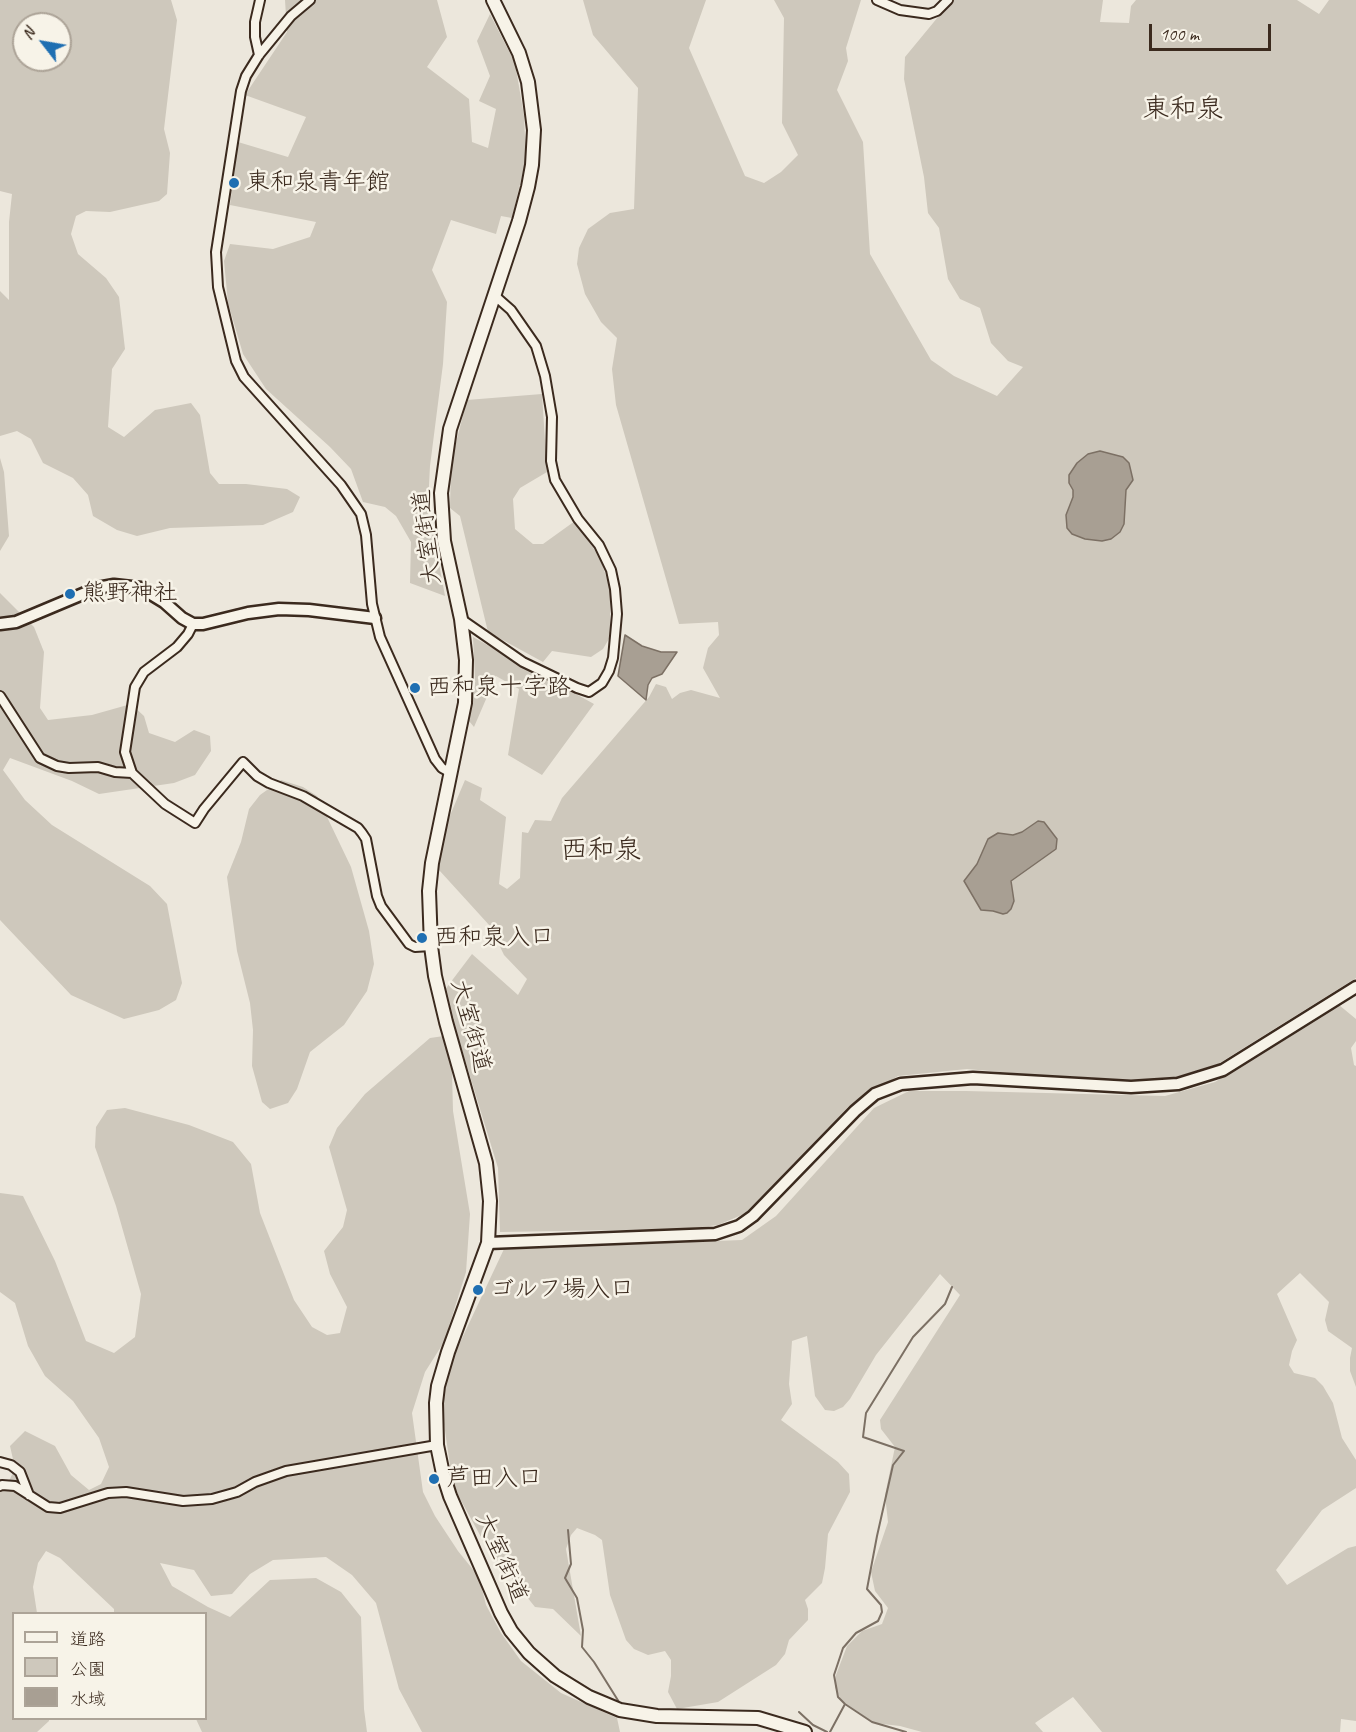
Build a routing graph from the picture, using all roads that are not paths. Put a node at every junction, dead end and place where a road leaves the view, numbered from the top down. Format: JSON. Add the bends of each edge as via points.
{"nodes":[{"id":1,"x":260,"y":0,"type":"edge"},
{"id":2,"x":310,"y":0,"type":"edge"},
{"id":3,"x":493,"y":0,"type":"edge"},
{"id":4,"x":877,"y":0,"type":"edge"},
{"id":5,"x":948,"y":0,"type":"edge"},
{"id":6,"x":259,"y":55,"type":"junction"},
{"id":7,"x":494,"y":295,"type":"junction"},
{"id":8,"x":375,"y":618,"type":"junction"},
{"id":9,"x":461,"y":619,"type":"junction"},
{"id":10,"x":0,"y":624,"type":"edge"},
{"id":11,"x":193,"y":624,"type":"junction"},
{"id":12,"x":0,"y":696,"type":"edge"},
{"id":13,"x":132,"y":773,"type":"junction"},
{"id":14,"x":451,"y":773,"type":"junction"},
{"id":15,"x":431,"y":946,"type":"junction"},
{"id":16,"x":1356,"y":987,"type":"edge"},
{"id":17,"x":488,"y":1243,"type":"junction"},
{"id":18,"x":437,"y":1445,"type":"junction"},
{"id":19,"x":0,"y":1462,"type":"edge"},
{"id":20,"x":0,"y":1486,"type":"edge"},
{"id":21,"x":29,"y":1496,"type":"junction"},
{"id":22,"x":805,"y":1732,"type":"edge"}],
"edges":[{"from":1,"to":6,"type":"street","via":[[255,22]]},
{"from":2,"to":6,"type":"street","via":[[291,16]]},
{"from":3,"to":7,"type":"main road","name":"大室街道","via":[[528,82],[534,130],[528,187]]},
{"from":4,"to":5,"type":"street","via":[[900,10],[929,14]]},
{"from":6,"to":8,"type":"street","via":[[241,92],[216,252],[218,287],[236,361],[244,377],[361,514]]},
{"from":7,"to":9,"type":"main road","name":"大室街道","via":[[450,429],[442,473],[444,541]]},
{"from":7,"to":9,"type":"street","via":[[516,316],[536,346],[552,417],[551,461],[555,480],[599,545],[611,570],[617,614],[613,658],[602,683],[589,692],[523,662]]},
{"from":8,"to":11,"type":"street","via":[[279,609]]},
{"from":8,"to":14,"type":"street","via":[[420,730],[435,759]]},
{"from":9,"to":14,"type":"main road","name":"大室街道","via":[[466,660],[465,704]]},
{"from":10,"to":11,"type":"street","via":[[16,622],[97,588],[114,585],[141,588]]},
{"from":11,"to":13,"type":"street","via":[[177,647],[144,672],[135,687],[125,753]]},
{"from":12,"to":13,"type":"street","via":[[40,758],[69,768],[98,767]]},
{"from":13,"to":15,"type":"street","via":[[165,804],[195,823],[243,762],[269,783],[303,796],[358,828],[366,839],[381,906],[409,944]]},
{"from":14,"to":15,"type":"main road","name":"大室街道","via":[[432,864]]},
{"from":15,"to":17,"type":"main road","name":"大室街道","via":[[443,1010],[486,1163],[490,1201]]},
{"from":16,"to":17,"type":"street","via":[[1223,1070],[1178,1084],[1131,1087],[973,1078],[901,1084],[875,1095],[855,1111],[753,1216],[739,1226],[715,1234]]},
{"from":17,"to":18,"type":"main road","name":"大室街道","via":[[438,1386]]},
{"from":18,"to":21,"type":"street","via":[[286,1472],[212,1499],[183,1501],[117,1492],[60,1508],[48,1507]]},
{"from":18,"to":22,"type":"main road","name":"大室街道","via":[[450,1496],[501,1613],[529,1653],[555,1676],[620,1710],[657,1716],[758,1719]]},
{"from":19,"to":21,"type":"street","via":[[20,1472]]},
{"from":20,"to":21,"type":"street","via":[[15,1486]]}]}
